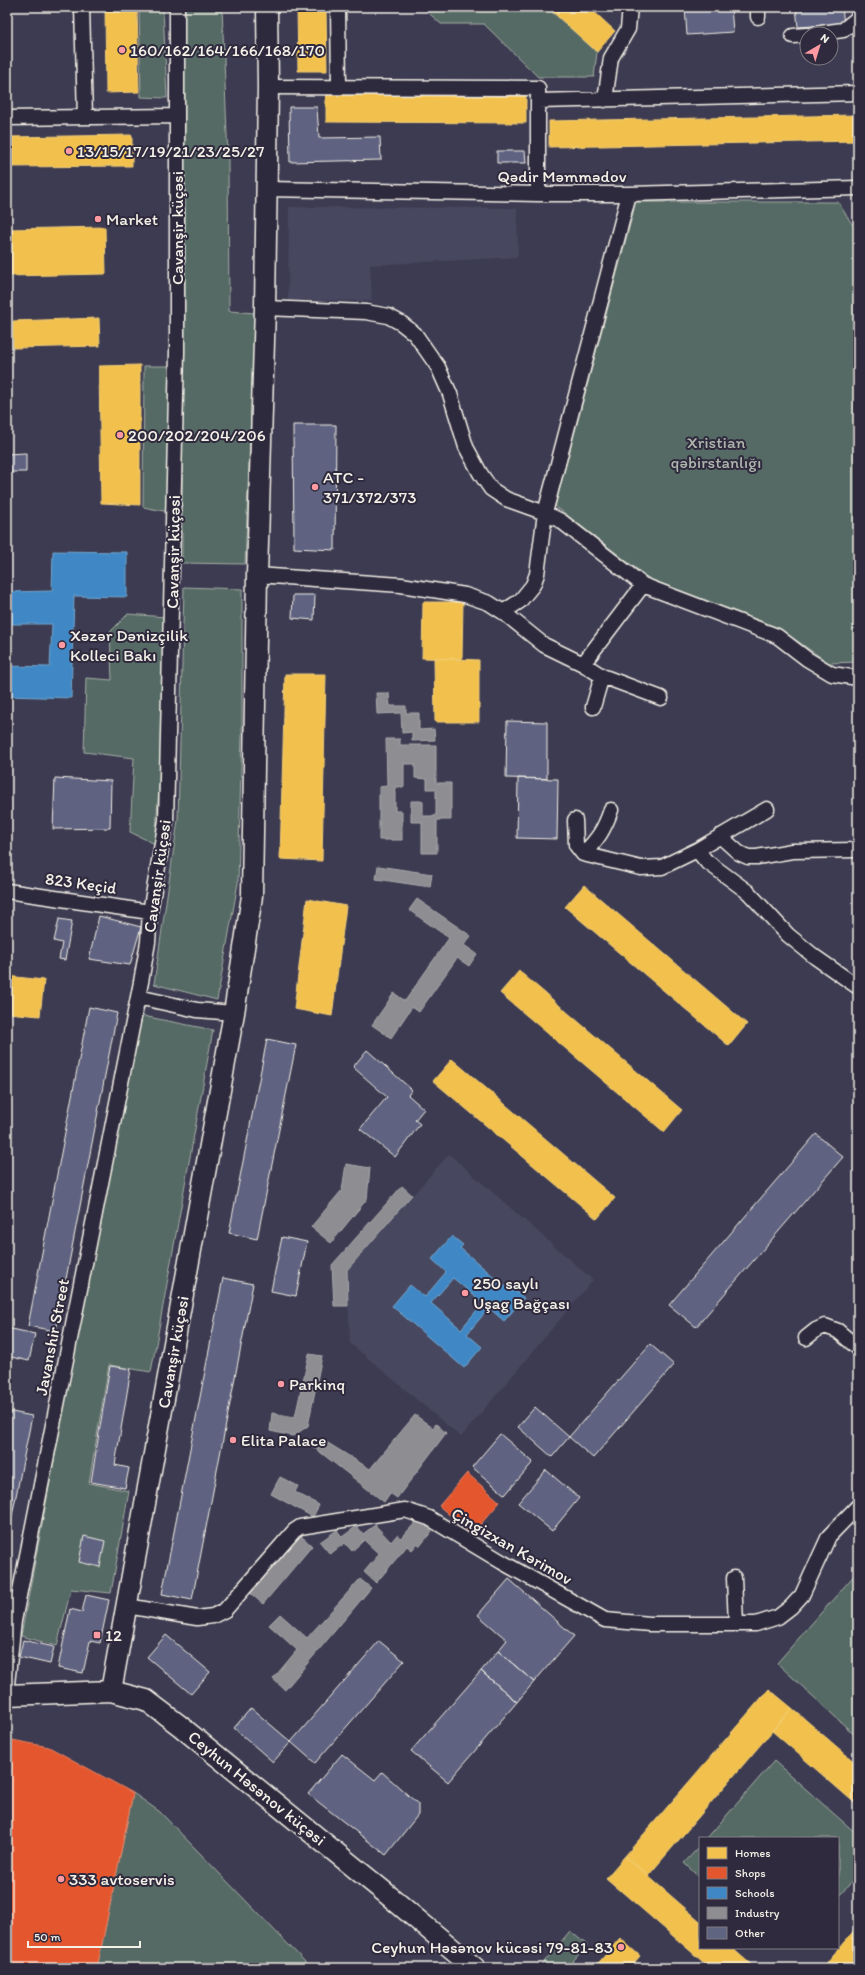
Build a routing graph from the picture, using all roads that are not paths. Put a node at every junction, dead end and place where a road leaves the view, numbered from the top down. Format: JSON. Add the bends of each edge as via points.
{"nodes":[{"id":1,"x":82,"y":7,"type":"edge"},
{"id":2,"x":177,"y":7,"type":"edge"},
{"id":3,"x":267,"y":7,"type":"edge"},
{"id":4,"x":338,"y":7,"type":"edge"},
{"id":5,"x":628,"y":7,"type":"edge"},
{"id":6,"x":858,"y":18,"type":"edge"},
{"id":7,"x":839,"y":31,"type":"edge"},
{"id":8,"x":799,"y":35,"type":"edge"},
{"id":9,"x":793,"y":36,"type":"dead end"},
{"id":10,"x":268,"y":87,"type":"junction"},
{"id":11,"x":339,"y":87,"type":"junction"},
{"id":12,"x":858,"y":93,"type":"edge"},
{"id":13,"x":605,"y":100,"type":"junction"},
{"id":14,"x":538,"y":101,"type":"junction"},
{"id":15,"x":177,"y":116,"type":"junction"},
{"id":16,"x":85,"y":117,"type":"junction"},
{"id":17,"x":7,"y":118,"type":"edge"},
{"id":18,"x":858,"y":188,"type":"edge"},
{"id":19,"x":266,"y":189,"type":"junction"},
{"id":20,"x":538,"y":194,"type":"junction"},
{"id":21,"x":629,"y":194,"type":"junction"},
{"id":22,"x":265,"y":308,"type":"junction"},
{"id":23,"x":545,"y":513,"type":"junction"},
{"id":24,"x":257,"y":575,"type":"junction"},
{"id":25,"x":643,"y":585,"type":"junction"},
{"id":26,"x":503,"y":612,"type":"junction"},
{"id":27,"x":582,"y":664,"type":"junction"},
{"id":28,"x":602,"y":676,"type":"junction"},
{"id":29,"x":858,"y":678,"type":"edge"},
{"id":30,"x":661,"y":698,"type":"dead end"},
{"id":31,"x":593,"y":707,"type":"dead end"},
{"id":32,"x":767,"y":809,"type":"dead end"},
{"id":33,"x":611,"y":810,"type":"dead end"},
{"id":34,"x":575,"y":820,"type":"dead end"},
{"id":35,"x":720,"y":836,"type":"junction"},
{"id":36,"x":697,"y":850,"type":"junction"},
{"id":37,"x":858,"y":850,"type":"edge"},
{"id":38,"x":583,"y":854,"type":"junction"},
{"id":39,"x":7,"y":891,"type":"edge"},
{"id":40,"x":150,"y":912,"type":"junction"},
{"id":41,"x":858,"y":986,"type":"edge"},
{"id":42,"x":138,"y":997,"type":"junction"},
{"id":43,"x":234,"y":1013,"type":"junction"},
{"id":44,"x":806,"y":1338,"type":"dead end"},
{"id":45,"x":858,"y":1348,"type":"edge"},
{"id":46,"x":858,"y":1506,"type":"edge"},
{"id":47,"x":734,"y":1578,"type":"dead end"},
{"id":48,"x":127,"y":1606,"type":"junction"},
{"id":49,"x":736,"y":1624,"type":"junction"},
{"id":50,"x":7,"y":1684,"type":"edge"},
{"id":51,"x":111,"y":1691,"type":"junction"},
{"id":52,"x":7,"y":1695,"type":"edge"},
{"id":53,"x":474,"y":1968,"type":"edge"}],
"edges":[{"from":1,"to":16,"type":"street"},
{"from":2,"to":15,"type":"street","name":"Cavanşir küçəsi"},
{"from":3,"to":10,"type":"street","name":"Cavanşir küçəsi"},
{"from":4,"to":11,"type":"street"},
{"from":5,"to":13,"type":"street","via":[[628,29],[612,58]]},
{"from":6,"to":7,"type":"street"},
{"from":8,"to":9,"type":"street"},
{"from":10,"to":11,"type":"street"},
{"from":10,"to":19,"type":"street","name":"Cavanşir küçəsi"},
{"from":11,"to":14,"type":"street","via":[[538,88]]},
{"from":12,"to":13,"type":"street"},
{"from":13,"to":14,"type":"street"},
{"from":14,"to":20,"type":"street"},
{"from":15,"to":16,"type":"street"},
{"from":15,"to":40,"type":"street","name":"Cavanşir küçəsi","via":[[177,360],[166,821]]},
{"from":16,"to":17,"type":"street"},
{"from":18,"to":21,"type":"street","name":"Qədir Məmmədov"},
{"from":19,"to":20,"type":"street","name":"Qədir Məmmədov"},
{"from":19,"to":22,"type":"street","name":"Cavanşir küçəsi"},
{"from":20,"to":21,"type":"street","name":"Qədir Məmmədov"},
{"from":21,"to":23,"type":"street"},
{"from":22,"to":23,"type":"street","via":[[366,312],[388,316],[401,323],[415,334],[438,367],[450,394],[466,447],[491,489],[506,499]]},
{"from":22,"to":24,"type":"street","name":"Cavanşir küçəsi"},
{"from":23,"to":25,"type":"street","via":[[577,532]]},
{"from":23,"to":26,"type":"street","via":[[533,585],[520,601]]},
{"from":24,"to":26,"type":"street","via":[[401,584],[465,595],[489,603]]},
{"from":24,"to":43,"type":"street","name":"Cavanşir küçəsi","via":[[252,896]]},
{"from":25,"to":27,"type":"street"},
{"from":25,"to":29,"type":"street","via":[[777,636],[832,674]]},
{"from":26,"to":27,"type":"street","via":[[544,645]]},
{"from":27,"to":28,"type":"street"},
{"from":28,"to":30,"type":"street"},
{"from":28,"to":31,"type":"street"},
{"from":32,"to":35,"type":"street"},
{"from":33,"to":38,"type":"street","via":[[599,837]]},
{"from":34,"to":38,"type":"street","via":[[576,845]]},
{"from":35,"to":36,"type":"street"},
{"from":35,"to":37,"type":"street","via":[[739,853],[748,857],[792,851]]},
{"from":36,"to":38,"type":"street","via":[[662,867],[641,868]]},
{"from":36,"to":41,"type":"street","via":[[706,861],[748,892],[788,935]]},
{"from":39,"to":40,"type":"street","name":"823 Keçid"},
{"from":40,"to":42,"type":"street","name":"Cavanşir küçəsi","via":[[148,942]]},
{"from":42,"to":43,"type":"street","via":[[197,1010]]},
{"from":42,"to":50,"type":"street","name":"Javanshir Street","via":[[14,1621]]},
{"from":43,"to":48,"type":"street","name":"Cavanşir küçəsi"},
{"from":44,"to":45,"type":"street","via":[[825,1326],[838,1331]]},
{"from":46,"to":49,"type":"street","name":"Çingizxan Kərimov","via":[[829,1536],[802,1595],[791,1607],[778,1617],[756,1624]]},
{"from":47,"to":49,"type":"street"},
{"from":48,"to":49,"type":"street","name":"Çingizxan Kərimov","via":[[197,1618],[212,1616],[225,1610],[300,1527],[405,1510],[429,1518],[605,1620],[650,1624]]},
{"from":48,"to":51,"type":"street","name":"Cavanşir küçəsi"},
{"from":51,"to":52,"type":"street","name":"Ceyhun Həsənov küçəsi"},
{"from":51,"to":53,"type":"street","name":"Ceyhun Həsənov küçəsi","via":[[146,1700],[159,1709]]}]}
